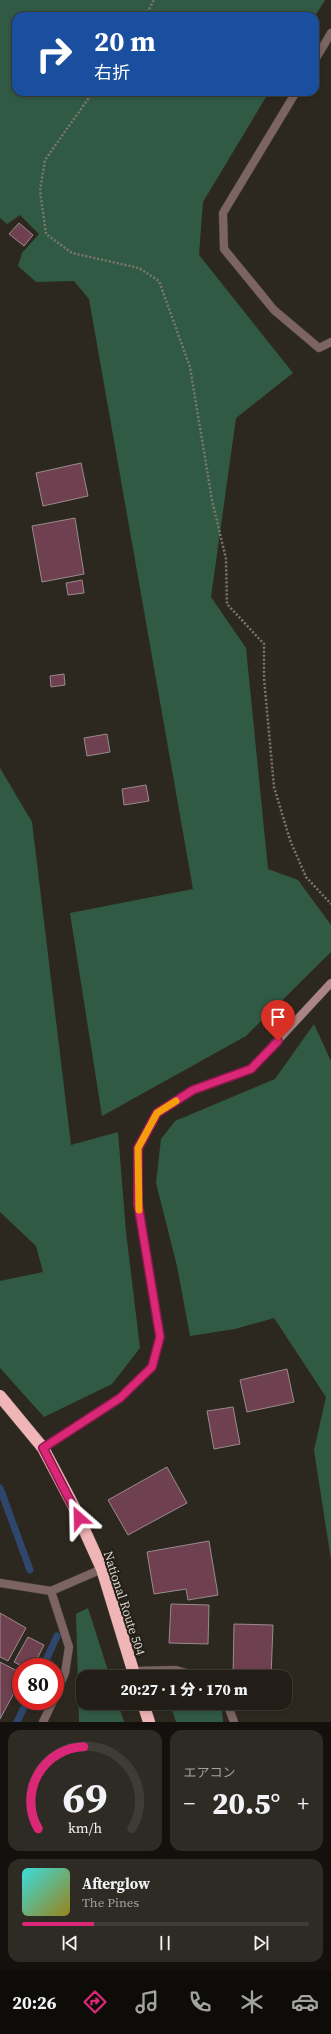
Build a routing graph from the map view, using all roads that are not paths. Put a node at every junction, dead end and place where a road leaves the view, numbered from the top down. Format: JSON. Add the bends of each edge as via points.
{"nodes":[{"id":1,"x":331,"y":33,"type":"edge"},
{"id":2,"x":319,"y":53,"type":"edge"},
{"id":3,"x":294,"y":96,"type":"edge"},
{"id":4,"x":331,"y":342,"type":"edge"},
{"id":5,"x":331,"y":983,"type":"edge"},
{"id":6,"x":0,"y":1396,"type":"edge"},
{"id":7,"x":43,"y":1448,"type":"junction"},
{"id":8,"x":102,"y":1569,"type":"junction"},
{"id":9,"x":0,"y":1583,"type":"edge"},
{"id":10,"x":51,"y":1591,"type":"junction"},
{"id":11,"x":133,"y":1670,"type":"edge"},
{"id":12,"x":64,"y":1677,"type":"edge"},
{"id":13,"x":49,"y":1710,"type":"edge"},
{"id":14,"x":145,"y":1710,"type":"edge"},
{"id":15,"x":230,"y":1710,"type":"edge"},
{"id":16,"x":43,"y":1722,"type":"edge"},
{"id":17,"x":149,"y":1722,"type":"edge"},
{"id":18,"x":234,"y":1722,"type":"edge"}],
"edges":[{"from":1,"to":2,"type":"street"},
{"from":3,"to":4,"type":"street","via":[[223,213],[224,249],[274,310],[319,348]]},
{"from":5,"to":7,"type":"street","via":[[251,1069],[193,1090],[157,1113],[138,1148],[138,1204],[160,1337],[152,1367],[120,1398]]},
{"from":6,"to":7,"type":"highway","name":"National Route 504"},
{"from":7,"to":8,"type":"highway","name":"National Route 504"},
{"from":8,"to":10,"type":"street"},
{"from":8,"to":11,"type":"highway","name":"National Route 504"},
{"from":9,"to":10,"type":"street"},
{"from":10,"to":12,"type":"street","via":[[69,1647]]},
{"from":13,"to":16,"type":"street"},
{"from":14,"to":17,"type":"highway"},
{"from":15,"to":18,"type":"street"}]}
